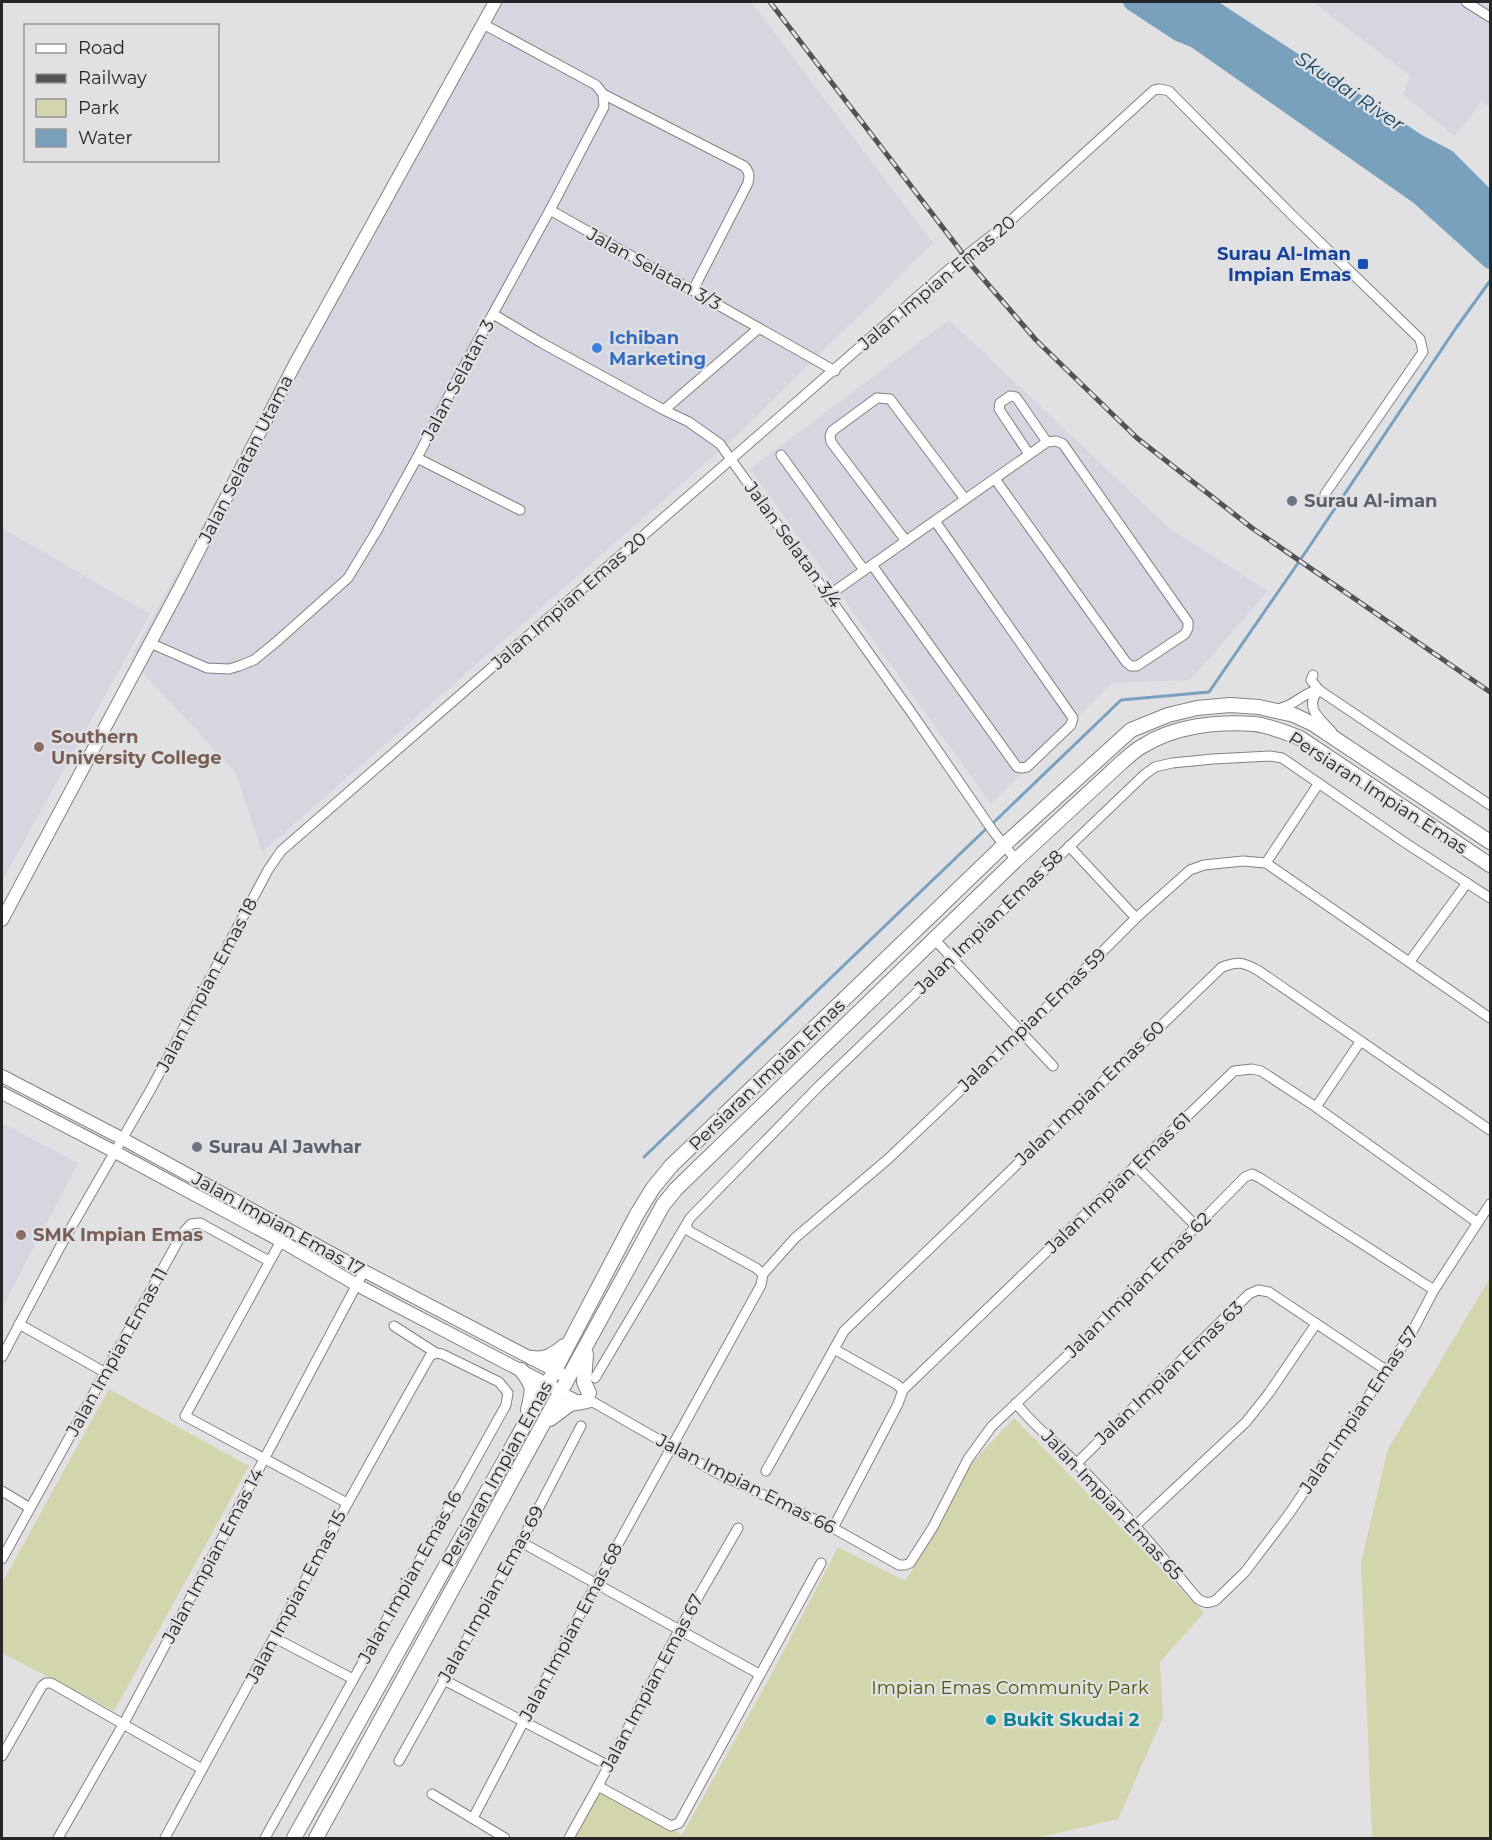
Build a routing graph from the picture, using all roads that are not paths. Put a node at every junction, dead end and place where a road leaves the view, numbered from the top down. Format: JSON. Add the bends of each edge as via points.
{"nodes":[{"id":1,"x":495,"y":2,"type":"edge"},
{"id":2,"x":1466,"y":2,"type":"edge"},
{"id":3,"x":1491,"y":17,"type":"edge"},
{"id":4,"x":483,"y":24,"type":"junction"},
{"id":5,"x":603,"y":94,"type":"junction"},
{"id":6,"x":550,"y":210,"type":"junction"},
{"id":7,"x":693,"y":290,"type":"junction"},
{"id":8,"x":493,"y":314,"type":"junction"},
{"id":9,"x":759,"y":328,"type":"junction"},
{"id":10,"x":835,"y":371,"type":"junction"},
{"id":11,"x":664,"y":410,"type":"junction"},
{"id":12,"x":1047,"y":442,"type":"junction"},
{"id":13,"x":1029,"y":454,"type":"junction"},
{"id":14,"x":782,"y":455,"type":"dead end"},
{"id":15,"x":417,"y":458,"type":"junction"},
{"id":16,"x":731,"y":458,"type":"junction"},
{"id":17,"x":995,"y":479,"type":"junction"},
{"id":18,"x":1325,"y":494,"type":"dead end"},
{"id":19,"x":965,"y":499,"type":"junction"},
{"id":20,"x":520,"y":510,"type":"dead end"},
{"id":21,"x":935,"y":521,"type":"junction"},
{"id":22,"x":906,"y":541,"type":"junction"},
{"id":23,"x":868,"y":568,"type":"junction"},
{"id":24,"x":829,"y":595,"type":"junction"},
{"id":25,"x":150,"y":643,"type":"junction"},
{"id":26,"x":1312,"y":675,"type":"dead end"},
{"id":27,"x":1318,"y":690,"type":"junction"},
{"id":28,"x":1270,"y":709,"type":"junction"},
{"id":29,"x":1342,"y":744,"type":"junction"},
{"id":30,"x":1319,"y":783,"type":"junction"},
{"id":31,"x":1491,"y":805,"type":"edge"},
{"id":32,"x":299,"y":837,"type":"joint"},
{"id":33,"x":1491,"y":842,"type":"edge"},
{"id":34,"x":1004,"y":845,"type":"junction"},
{"id":35,"x":1069,"y":846,"type":"junction"},
{"id":36,"x":1017,"y":860,"type":"junction"},
{"id":37,"x":1266,"y":863,"type":"junction"},
{"id":38,"x":1491,"y":865,"type":"edge"},
{"id":39,"x":1467,"y":883,"type":"junction"},
{"id":40,"x":1491,"y":898,"type":"edge"},
{"id":41,"x":1136,"y":918,"type":"junction"},
{"id":42,"x":2,"y":920,"type":"edge"},
{"id":43,"x":935,"y":940,"type":"junction"},
{"id":44,"x":951,"y":957,"type":"junction"},
{"id":45,"x":1410,"y":961,"type":"junction"},
{"id":46,"x":1491,"y":1018,"type":"edge"},
{"id":47,"x":1022,"y":1032,"type":"junction"},
{"id":48,"x":1360,"y":1042,"type":"junction"},
{"id":49,"x":1053,"y":1066,"type":"dead end"},
{"id":50,"x":2,"y":1076,"type":"edge"},
{"id":51,"x":2,"y":1093,"type":"edge"},
{"id":52,"x":1316,"y":1107,"type":"junction"},
{"id":53,"x":1491,"y":1130,"type":"edge"},
{"id":54,"x":123,"y":1139,"type":"junction"},
{"id":55,"x":115,"y":1152,"type":"junction"},
{"id":56,"x":1136,"y":1165,"type":"junction"},
{"id":57,"x":1491,"y":1204,"type":"edge"},
{"id":58,"x":1478,"y":1223,"type":"junction"},
{"id":59,"x":686,"y":1225,"type":"junction"},
{"id":60,"x":1197,"y":1227,"type":"junction"},
{"id":61,"x":281,"y":1241,"type":"junction"},
{"id":62,"x":269,"y":1261,"type":"junction"},
{"id":63,"x":364,"y":1271,"type":"junction"},
{"id":64,"x":763,"y":1274,"type":"junction"},
{"id":65,"x":357,"y":1284,"type":"junction"},
{"id":66,"x":1434,"y":1290,"type":"junction"},
{"id":67,"x":19,"y":1324,"type":"junction"},
{"id":68,"x":1316,"y":1324,"type":"junction"},
{"id":69,"x":394,"y":1326,"type":"dead end"},
{"id":70,"x":568,"y":1342,"type":"junction"},
{"id":71,"x":587,"y":1346,"type":"junction"},
{"id":72,"x":834,"y":1349,"type":"junction"},
{"id":73,"x":433,"y":1355,"type":"junction"},
{"id":74,"x":2,"y":1357,"type":"edge"},
{"id":75,"x":532,"y":1358,"type":"junction"},
{"id":76,"x":520,"y":1370,"type":"junction"},
{"id":77,"x":555,"y":1370,"type":"junction"},
{"id":78,"x":1386,"y":1370,"type":"junction"},
{"id":79,"x":106,"y":1373,"type":"junction"},
{"id":80,"x":569,"y":1378,"type":"junction"},
{"id":81,"x":595,"y":1378,"type":"dead end"},
{"id":82,"x":547,"y":1384,"type":"junction"},
{"id":83,"x":903,"y":1390,"type":"junction"},
{"id":84,"x":562,"y":1392,"type":"junction"},
{"id":85,"x":588,"y":1399,"type":"junction"},
{"id":86,"x":1016,"y":1403,"type":"junction"},
{"id":87,"x":526,"y":1421,"type":"junction"},
{"id":88,"x":542,"y":1426,"type":"junction"},
{"id":89,"x":580,"y":1426,"type":"dead end"},
{"id":90,"x":671,"y":1447,"type":"junction"},
{"id":91,"x":264,"y":1460,"type":"junction"},
{"id":92,"x":1077,"y":1463,"type":"junction"},
{"id":93,"x":766,"y":1471,"type":"dead end"},
{"id":94,"x":2,"y":1491,"type":"edge"},
{"id":95,"x":347,"y":1503,"type":"junction"},
{"id":96,"x":30,"y":1508,"type":"junction"},
{"id":97,"x":1135,"y":1526,"type":"junction"},
{"id":98,"x":738,"y":1528,"type":"dead end"},
{"id":99,"x":832,"y":1528,"type":"junction"},
{"id":100,"x":521,"y":1542,"type":"junction"},
{"id":101,"x":2,"y":1559,"type":"edge"},
{"id":102,"x":821,"y":1563,"type":"dead end"},
{"id":103,"x":899,"y":1565,"type":"joint"},
{"id":104,"x":596,"y":1584,"type":"junction"},
{"id":105,"x":1210,"y":1603,"type":"joint"},
{"id":106,"x":679,"y":1630,"type":"junction"},
{"id":107,"x":275,"y":1638,"type":"junction"},
{"id":108,"x":759,"y":1674,"type":"junction"},
{"id":109,"x":353,"y":1679,"type":"junction"},
{"id":110,"x":444,"y":1680,"type":"junction"},
{"id":111,"x":524,"y":1721,"type":"junction"},
{"id":112,"x":124,"y":1723,"type":"junction"},
{"id":113,"x":2,"y":1756,"type":"edge"},
{"id":114,"x":399,"y":1761,"type":"dead end"},
{"id":115,"x":608,"y":1765,"type":"junction"},
{"id":116,"x":202,"y":1769,"type":"junction"},
{"id":117,"x":598,"y":1786,"type":"junction"},
{"id":118,"x":432,"y":1794,"type":"dead end"},
{"id":119,"x":473,"y":1818,"type":"junction"},
{"id":120,"x":58,"y":1839,"type":"edge"},
{"id":121,"x":165,"y":1839,"type":"edge"},
{"id":122,"x":265,"y":1839,"type":"edge"},
{"id":123,"x":294,"y":1839,"type":"edge"},
{"id":124,"x":316,"y":1839,"type":"edge"},
{"id":125,"x":505,"y":1839,"type":"edge"},
{"id":126,"x":568,"y":1839,"type":"edge"}],
"edges":[{"from":1,"to":4,"type":"street","name":"Jalan Selatan Utama"},
{"from":2,"to":3,"type":"street"},
{"from":4,"to":5,"type":"street","via":[[596,85]]},
{"from":4,"to":25,"type":"street","name":"Jalan Selatan Utama","via":[[295,364]]},
{"from":5,"to":6,"type":"street","name":"Jalan Selatan 3","via":[[603,107]]},
{"from":5,"to":7,"type":"street","via":[[748,170],[748,183]]},
{"from":6,"to":7,"type":"street","name":"Jalan Selatan 3/3"},
{"from":6,"to":8,"type":"street","name":"Jalan Selatan 3"},
{"from":7,"to":9,"type":"street","name":"Jalan Selatan 3/3"},
{"from":8,"to":11,"type":"street","name":"Jalan Selatan 3/4"},
{"from":8,"to":15,"type":"street","name":"Jalan Selatan 3"},
{"from":9,"to":10,"type":"street","name":"Jalan Selatan 3/3"},
{"from":9,"to":11,"type":"street"},
{"from":10,"to":16,"type":"street","name":"Jalan Impian Emas 20"},
{"from":10,"to":18,"type":"street","name":"Jalan Impian Emas 20","via":[[954,265],[1010,221],[1154,90],[1169,91],[1420,339],[1423,352]]},
{"from":11,"to":16,"type":"street","name":"Jalan Selatan 3/4","via":[[720,444]]},
{"from":12,"to":13,"type":"street"},
{"from":12,"to":13,"type":"street","via":[[1016,397],[1010,396],[1000,403],[999,409]]},
{"from":12,"to":17,"type":"street","via":[[1063,444],[1188,622],[1185,633],[1137,666],[1126,662]]},
{"from":13,"to":17,"type":"street"},
{"from":14,"to":23,"type":"street"},
{"from":15,"to":20,"type":"street"},
{"from":15,"to":25,"type":"street","name":"Jalan Selatan 3","via":[[348,578],[254,660],[230,669],[207,668]]},
{"from":16,"to":24,"type":"street","name":"Jalan Selatan 3/4"},
{"from":16,"to":32,"type":"street","name":"Jalan Impian Emas 20"},
{"from":17,"to":19,"type":"street"},
{"from":19,"to":21,"type":"street"},
{"from":19,"to":22,"type":"street","via":[[890,399],[877,398],[832,431],[831,442]]},
{"from":21,"to":22,"type":"street"},
{"from":21,"to":23,"type":"street","via":[[1073,718],[1071,725],[1027,767],[1017,767]]},
{"from":22,"to":23,"type":"street"},
{"from":23,"to":24,"type":"street"},
{"from":24,"to":34,"type":"street","name":"Jalan Selatan 3/4"},
{"from":25,"to":42,"type":"street","name":"Jalan Selatan Utama"},
{"from":26,"to":27,"type":"street"},
{"from":27,"to":28,"type":"street","via":[[1287,706]]},
{"from":27,"to":29,"type":"street","via":[[1311,703],[1313,710]]},
{"from":27,"to":31,"type":"street"},
{"from":28,"to":29,"type":"main road","name":"Persiaran Impian Emas","via":[[1313,724]]},
{"from":28,"to":34,"type":"main road","name":"Persiaran Impian Emas","via":[[1230,705],[1197,708],[1131,730]]},
{"from":29,"to":33,"type":"main road","name":"Persiaran Impian Emas"},
{"from":30,"to":35,"type":"street","name":"Jalan Impian Emas 58","via":[[1282,758],[1270,756],[1155,767]]},
{"from":30,"to":37,"type":"street"},
{"from":30,"to":39,"type":"street","name":"Jalan Impian Emas 58"},
{"from":32,"to":54,"type":"street","name":"Jalan Impian Emas 18","via":[[268,870]]},
{"from":34,"to":36,"type":"street","name":"Jalan Selatan 3/4"},
{"from":34,"to":70,"type":"main road","name":"Persiaran Impian Emas","via":[[671,1166],[637,1214]]},
{"from":35,"to":41,"type":"street"},
{"from":35,"to":44,"type":"street","name":"Jalan Impian Emas 58"},
{"from":36,"to":38,"type":"main road","name":"Persiaran Impian Emas","via":[[1140,747],[1194,727],[1255,724],[1300,738]]},
{"from":36,"to":43,"type":"main road","name":"Persiaran Impian Emas"},
{"from":37,"to":41,"type":"street","name":"Jalan Impian Emas 59","via":[[1243,861],[1190,870]]},
{"from":37,"to":45,"type":"street"},
{"from":39,"to":40,"type":"street","name":"Jalan Impian Emas 58"},
{"from":39,"to":45,"type":"street"},
{"from":41,"to":47,"type":"street","name":"Jalan Impian Emas 59"},
{"from":43,"to":44,"type":"street"},
{"from":43,"to":71,"type":"main road","name":"Persiaran Impian Emas","via":[[676,1189],[651,1224]]},
{"from":44,"to":47,"type":"street"},
{"from":44,"to":59,"type":"street","name":"Jalan Impian Emas 58","via":[[819,1086]]},
{"from":45,"to":46,"type":"street"},
{"from":47,"to":49,"type":"street"},
{"from":47,"to":64,"type":"street","name":"Jalan Impian Emas 59","via":[[888,1159],[795,1238]]},
{"from":48,"to":52,"type":"street"},
{"from":48,"to":53,"type":"street","name":"Jalan Impian Emas 60"},
{"from":48,"to":72,"type":"street","name":"Jalan Impian Emas 60","via":[[1246,963],[1222,967],[843,1331]]},
{"from":50,"to":54,"type":"street","name":"Jalan Impian Emas 17"},
{"from":51,"to":55,"type":"street","name":"Jalan Impian Emas 17"},
{"from":52,"to":56,"type":"street","name":"Jalan Impian Emas 61","via":[[1261,1071],[1234,1071]]},
{"from":52,"to":58,"type":"street","name":"Jalan Impian Emas 61"},
{"from":54,"to":55,"type":"street","name":"Jalan Impian Emas 18"},
{"from":54,"to":63,"type":"street","name":"Jalan Impian Emas 17"},
{"from":55,"to":61,"type":"street","name":"Jalan Impian Emas 17"},
{"from":55,"to":67,"type":"street","name":"Jalan Impian Emas 18"},
{"from":56,"to":60,"type":"street"},
{"from":56,"to":83,"type":"street","name":"Jalan Impian Emas 61"},
{"from":57,"to":58,"type":"street","name":"Jalan Impian Emas 57"},
{"from":58,"to":66,"type":"street","name":"Jalan Impian Emas 57"},
{"from":59,"to":64,"type":"street","via":[[689,1232]]},
{"from":59,"to":81,"type":"street","name":"Jalan Impian Emas 58"},
{"from":60,"to":66,"type":"street","name":"Jalan Impian Emas 62","via":[[1252,1174]]},
{"from":60,"to":86,"type":"street","name":"Jalan Impian Emas 62"},
{"from":61,"to":62,"type":"street"},
{"from":61,"to":65,"type":"street","name":"Jalan Impian Emas 17"},
{"from":62,"to":79,"type":"street","name":"Jalan Impian Emas 11","via":[[200,1223],[191,1224]]},
{"from":62,"to":91,"type":"street","via":[[184,1416]]},
{"from":63,"to":65,"type":"street","name":"Jalan Impian Emas 14"},
{"from":63,"to":75,"type":"street","name":"Jalan Impian Emas 17"},
{"from":64,"to":90,"type":"street","name":"Jalan Impian Emas 59"},
{"from":65,"to":76,"type":"street","name":"Jalan Impian Emas 17"},
{"from":65,"to":91,"type":"street","name":"Jalan Impian Emas 14"},
{"from":66,"to":78,"type":"street","name":"Jalan Impian Emas 57"},
{"from":67,"to":74,"type":"street","name":"Jalan Impian Emas 18"},
{"from":67,"to":79,"type":"street"},
{"from":68,"to":78,"type":"street","name":"Jalan Impian Emas 63"},
{"from":68,"to":92,"type":"street","name":"Jalan Impian Emas 63","via":[[1269,1292],[1258,1290],[1249,1294]]},
{"from":68,"to":97,"type":"street","via":[[1246,1422]]},
{"from":69,"to":73,"type":"street","name":"Jalan Impian Emas 16"},
{"from":70,"to":75,"type":"main road","via":[[544,1359]]},
{"from":70,"to":77,"type":"main road","name":"Persiaran Impian Emas"},
{"from":71,"to":80,"type":"main road","name":"Persiaran Impian Emas"},
{"from":71,"to":85,"type":"main road","via":[[584,1382]]},
{"from":72,"to":83,"type":"street"},
{"from":72,"to":93,"type":"street","name":"Jalan Impian Emas 60"},
{"from":73,"to":95,"type":"street","name":"Jalan Impian Emas 15"},
{"from":73,"to":109,"type":"street","name":"Jalan Impian Emas 16","via":[[442,1354],[499,1382],[508,1393],[506,1405]]},
{"from":75,"to":77,"type":"street","name":"Jalan Impian Emas 17"},
{"from":76,"to":82,"type":"street","name":"Jalan Impian Emas 17"},
{"from":76,"to":87,"type":"main road","via":[[531,1383]]},
{"from":77,"to":80,"type":"street","name":"Jalan Impian Emas 17"},
{"from":77,"to":82,"type":"main road","name":"Persiaran Impian Emas"},
{"from":78,"to":105,"type":"street","name":"Jalan Impian Emas 57","via":[[1289,1514],[1245,1572]]},
{"from":79,"to":96,"type":"street","name":"Jalan Impian Emas 11"},
{"from":80,"to":84,"type":"main road","name":"Persiaran Impian Emas"},
{"from":80,"to":85,"type":"street","name":"Jalan Impian Emas 66"},
{"from":82,"to":84,"type":"street","name":"Jalan Impian Emas 17"},
{"from":82,"to":87,"type":"main road","name":"Persiaran Impian Emas"},
{"from":83,"to":99,"type":"street","name":"Jalan Impian Emas 61"},
{"from":84,"to":85,"type":"street","name":"Jalan Impian Emas 66"},
{"from":84,"to":88,"type":"main road","name":"Persiaran Impian Emas"},
{"from":85,"to":88,"type":"main road","via":[[570,1404]]},
{"from":85,"to":90,"type":"street","name":"Jalan Impian Emas 66"},
{"from":86,"to":92,"type":"street","name":"Jalan Impian Emas 65"},
{"from":86,"to":103,"type":"street","name":"Jalan Impian Emas 62","via":[[992,1426],[968,1459],[910,1563]]},
{"from":87,"to":123,"type":"main road","name":"Persiaran Impian Emas"},
{"from":88,"to":124,"type":"main road","name":"Persiaran Impian Emas"},
{"from":89,"to":100,"type":"street","name":"Jalan Impian Emas 69"},
{"from":90,"to":99,"type":"street","name":"Jalan Impian Emas 66"},
{"from":90,"to":104,"type":"street","name":"Jalan Impian Emas 68"},
{"from":91,"to":95,"type":"street"},
{"from":91,"to":112,"type":"street","name":"Jalan Impian Emas 14"},
{"from":92,"to":97,"type":"street","name":"Jalan Impian Emas 65"},
{"from":94,"to":96,"type":"street"},
{"from":95,"to":107,"type":"street","name":"Jalan Impian Emas 15"},
{"from":96,"to":101,"type":"street","name":"Jalan Impian Emas 11"},
{"from":97,"to":105,"type":"street","name":"Jalan Impian Emas 65","via":[[1198,1599]]},
{"from":98,"to":106,"type":"street","name":"Jalan Impian Emas 67"},
{"from":99,"to":103,"type":"street","name":"Jalan Impian Emas 66"},
{"from":100,"to":104,"type":"street"},
{"from":100,"to":110,"type":"street","name":"Jalan Impian Emas 69"},
{"from":102,"to":108,"type":"street"},
{"from":104,"to":106,"type":"street"},
{"from":104,"to":111,"type":"street","name":"Jalan Impian Emas 68"},
{"from":106,"to":108,"type":"street"},
{"from":106,"to":115,"type":"street","name":"Jalan Impian Emas 67"},
{"from":107,"to":109,"type":"street"},
{"from":107,"to":116,"type":"street","name":"Jalan Impian Emas 15"},
{"from":108,"to":117,"type":"street","via":[[679,1823],[671,1826]]},
{"from":109,"to":122,"type":"street","name":"Jalan Impian Emas 16"},
{"from":110,"to":111,"type":"street"},
{"from":110,"to":114,"type":"street","name":"Jalan Impian Emas 69"},
{"from":111,"to":115,"type":"street"},
{"from":111,"to":119,"type":"street","name":"Jalan Impian Emas 68"},
{"from":112,"to":113,"type":"street","via":[[46,1683]]},
{"from":112,"to":116,"type":"street"},
{"from":112,"to":120,"type":"street","name":"Jalan Impian Emas 14"},
{"from":115,"to":117,"type":"street","name":"Jalan Impian Emas 67"},
{"from":116,"to":121,"type":"street","name":"Jalan Impian Emas 15"},
{"from":117,"to":126,"type":"street","name":"Jalan Impian Emas 67"},
{"from":118,"to":119,"type":"street"},
{"from":119,"to":125,"type":"street"}]}
